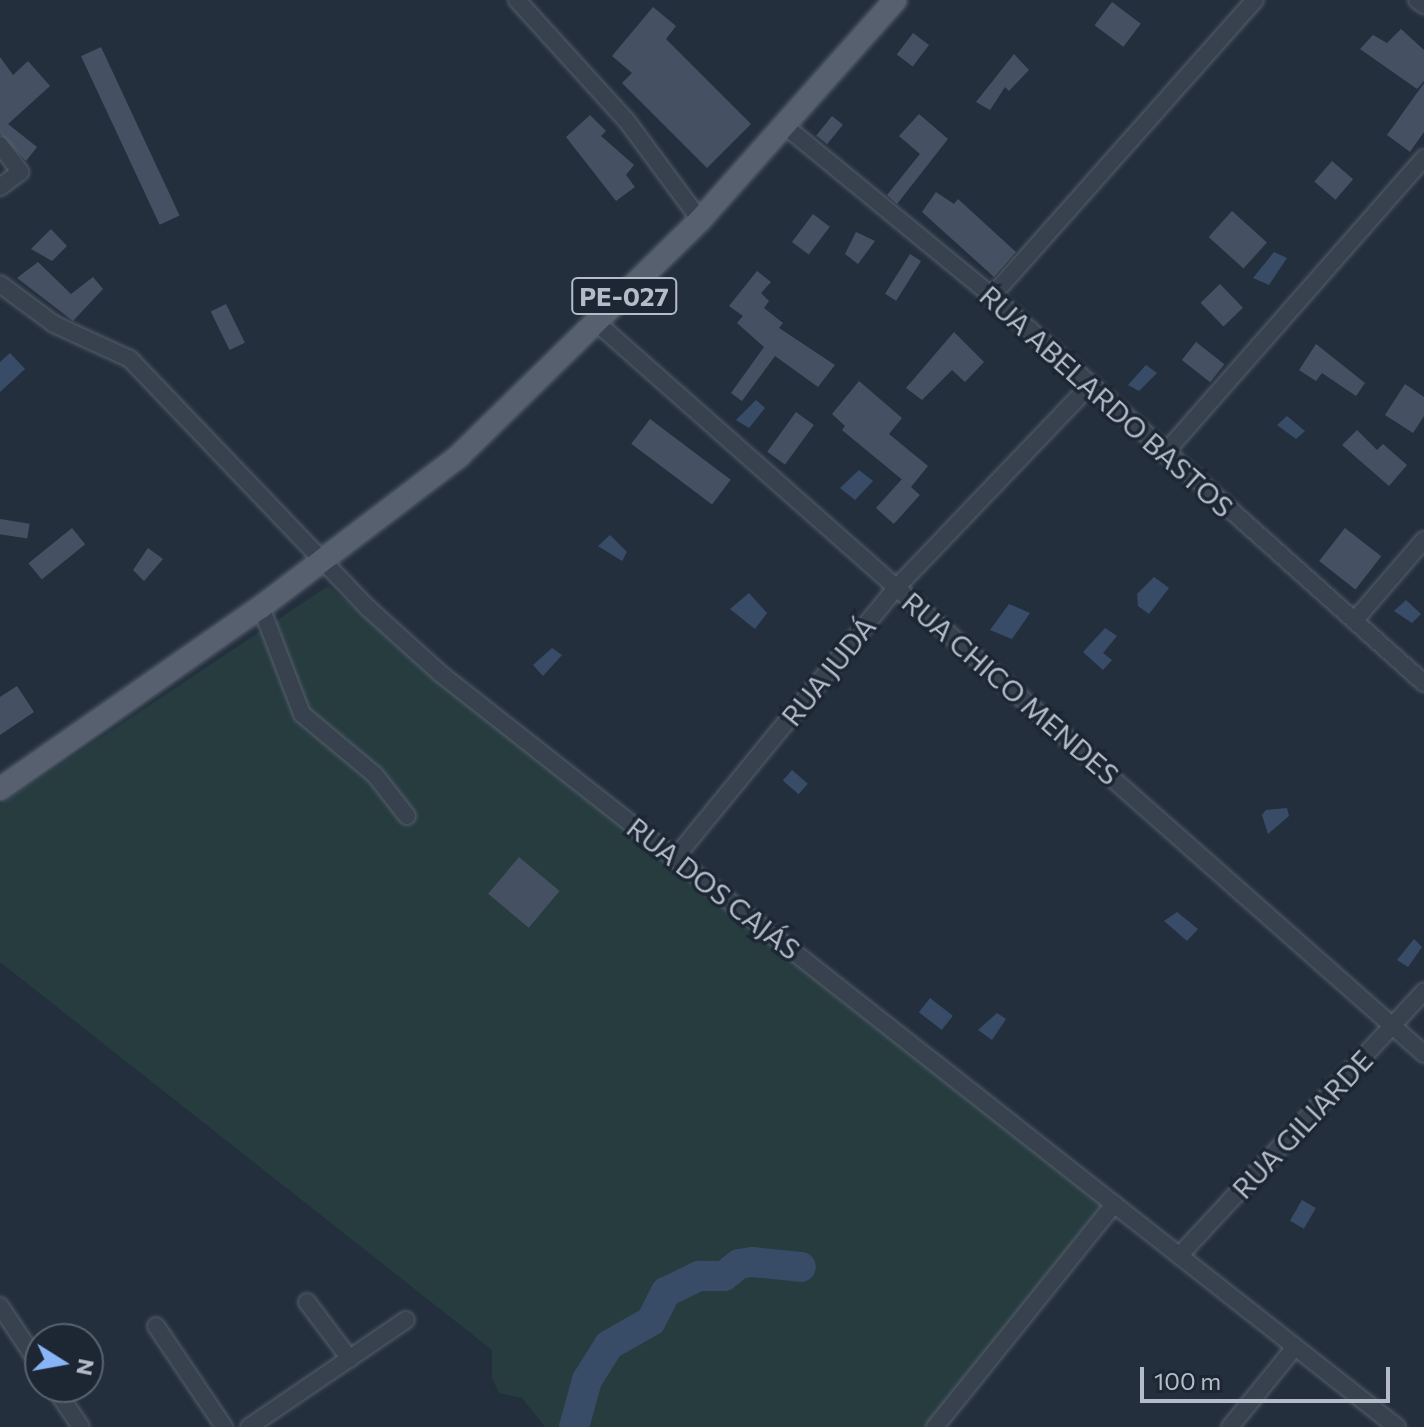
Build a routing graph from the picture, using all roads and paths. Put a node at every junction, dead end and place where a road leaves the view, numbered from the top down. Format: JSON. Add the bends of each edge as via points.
{"nodes":[{"id":1,"x":517,"y":0,"type":"edge"},
{"id":2,"x":895,"y":0,"type":"edge"},
{"id":3,"x":1255,"y":0,"type":"edge"},
{"id":4,"x":1417,"y":0,"type":"edge"},
{"id":5,"x":1424,"y":5,"type":"edge"},
{"id":6,"x":785,"y":126,"type":"junction"},
{"id":7,"x":0,"y":145,"type":"edge"},
{"id":8,"x":1424,"y":158,"type":"edge"},
{"id":9,"x":0,"y":187,"type":"edge"},
{"id":10,"x":700,"y":220,"type":"junction"},
{"id":11,"x":0,"y":284,"type":"edge"},
{"id":12,"x":992,"y":296,"type":"junction"},
{"id":13,"x":597,"y":323,"type":"junction"},
{"id":14,"x":1088,"y":387,"type":"junction"},
{"id":15,"x":1164,"y":454,"type":"junction"},
{"id":16,"x":1424,"y":540,"type":"edge"},
{"id":17,"x":324,"y":562,"type":"junction"},
{"id":18,"x":897,"y":587,"type":"junction"},
{"id":19,"x":261,"y":607,"type":"junction"},
{"id":20,"x":1354,"y":621,"type":"junction"},
{"id":21,"x":1424,"y":683,"type":"edge"},
{"id":22,"x":0,"y":789,"type":"edge"},
{"id":23,"x":407,"y":816,"type":"dead end"},
{"id":24,"x":675,"y":858,"type":"junction"},
{"id":25,"x":1424,"y":991,"type":"edge"},
{"id":26,"x":1392,"y":1026,"type":"junction"},
{"id":27,"x":1424,"y":1054,"type":"edge"},
{"id":28,"x":1114,"y":1204,"type":"junction"},
{"id":29,"x":1179,"y":1256,"type":"junction"},
{"id":30,"x":307,"y":1302,"type":"dead end"},
{"id":31,"x":0,"y":1306,"type":"edge"},
{"id":32,"x":406,"y":1320,"type":"dead end"},
{"id":33,"x":156,"y":1326,"type":"dead end"},
{"id":34,"x":24,"y":1342,"type":"edge"},
{"id":35,"x":1295,"y":1347,"type":"junction"},
{"id":36,"x":350,"y":1359,"type":"junction"},
{"id":37,"x":65,"y":1403,"type":"edge"},
{"id":38,"x":81,"y":1427,"type":"edge"},
{"id":39,"x":224,"y":1427,"type":"edge"},
{"id":40,"x":249,"y":1427,"type":"edge"},
{"id":41,"x":935,"y":1427,"type":"edge"},
{"id":42,"x":1230,"y":1427,"type":"edge"},
{"id":43,"x":1397,"y":1427,"type":"edge"}],
"edges":[{"from":1,"to":10,"type":"street","via":[[626,120]]},
{"from":2,"to":6,"type":"main road","number":"PE-027"},
{"from":3,"to":12,"type":"street"},
{"from":4,"to":5,"type":"street"},
{"from":6,"to":10,"type":"main road","number":"PE-027"},
{"from":6,"to":12,"type":"street","name":"RUA ABELARDO BASTOS"},
{"from":7,"to":9,"type":"street","via":[[20,172]]},
{"from":8,"to":15,"type":"street"},
{"from":10,"to":13,"type":"main road","number":"PE-027"},
{"from":11,"to":17,"type":"street","name":"RUA DOS CAJÁS","via":[[54,324],[130,359]]},
{"from":12,"to":14,"type":"street","name":"RUA ABELARDO BASTOS"},
{"from":13,"to":17,"type":"main road","number":"PE-027","via":[[459,456]]},
{"from":13,"to":18,"type":"street","name":"RUA CHICO MENDES"},
{"from":14,"to":15,"type":"street","name":"RUA ABELARDO BASTOS"},
{"from":14,"to":18,"type":"street","name":"RUA JUDÁ"},
{"from":15,"to":20,"type":"street","name":"RUA ABELARDO BASTOS"},
{"from":16,"to":20,"type":"street"},
{"from":17,"to":19,"type":"main road","number":"PE-027"},
{"from":17,"to":24,"type":"street","name":"RUA DOS CAJÁS","via":[[408,645]]},
{"from":18,"to":24,"type":"street","name":"RUA JUDÁ"},
{"from":18,"to":26,"type":"street","name":"RUA CHICO MENDES"},
{"from":19,"to":22,"type":"main road","number":"PE-027"},
{"from":19,"to":23,"type":"street","via":[[302,714],[375,775]]},
{"from":20,"to":21,"type":"street","name":"RUA ABELARDO BASTOS"},
{"from":24,"to":28,"type":"street","name":"RUA DOS CAJÁS"},
{"from":25,"to":26,"type":"street","name":"RUA GILIARDE"},
{"from":26,"to":27,"type":"street","name":"RUA CHICO MENDES"},
{"from":26,"to":29,"type":"street","name":"RUA GILIARDE"},
{"from":28,"to":29,"type":"street","name":"RUA DOS CAJÁS"},
{"from":28,"to":41,"type":"street"},
{"from":29,"to":35,"type":"street","name":"RUA DOS CAJÁS"},
{"from":30,"to":36,"type":"street"},
{"from":31,"to":34,"type":"street"},
{"from":32,"to":36,"type":"street"},
{"from":33,"to":39,"type":"street"},
{"from":35,"to":42,"type":"street"},
{"from":35,"to":43,"type":"street","name":"RUA DOS CAJÁS"},
{"from":36,"to":40,"type":"street"},
{"from":37,"to":38,"type":"street"}]}
